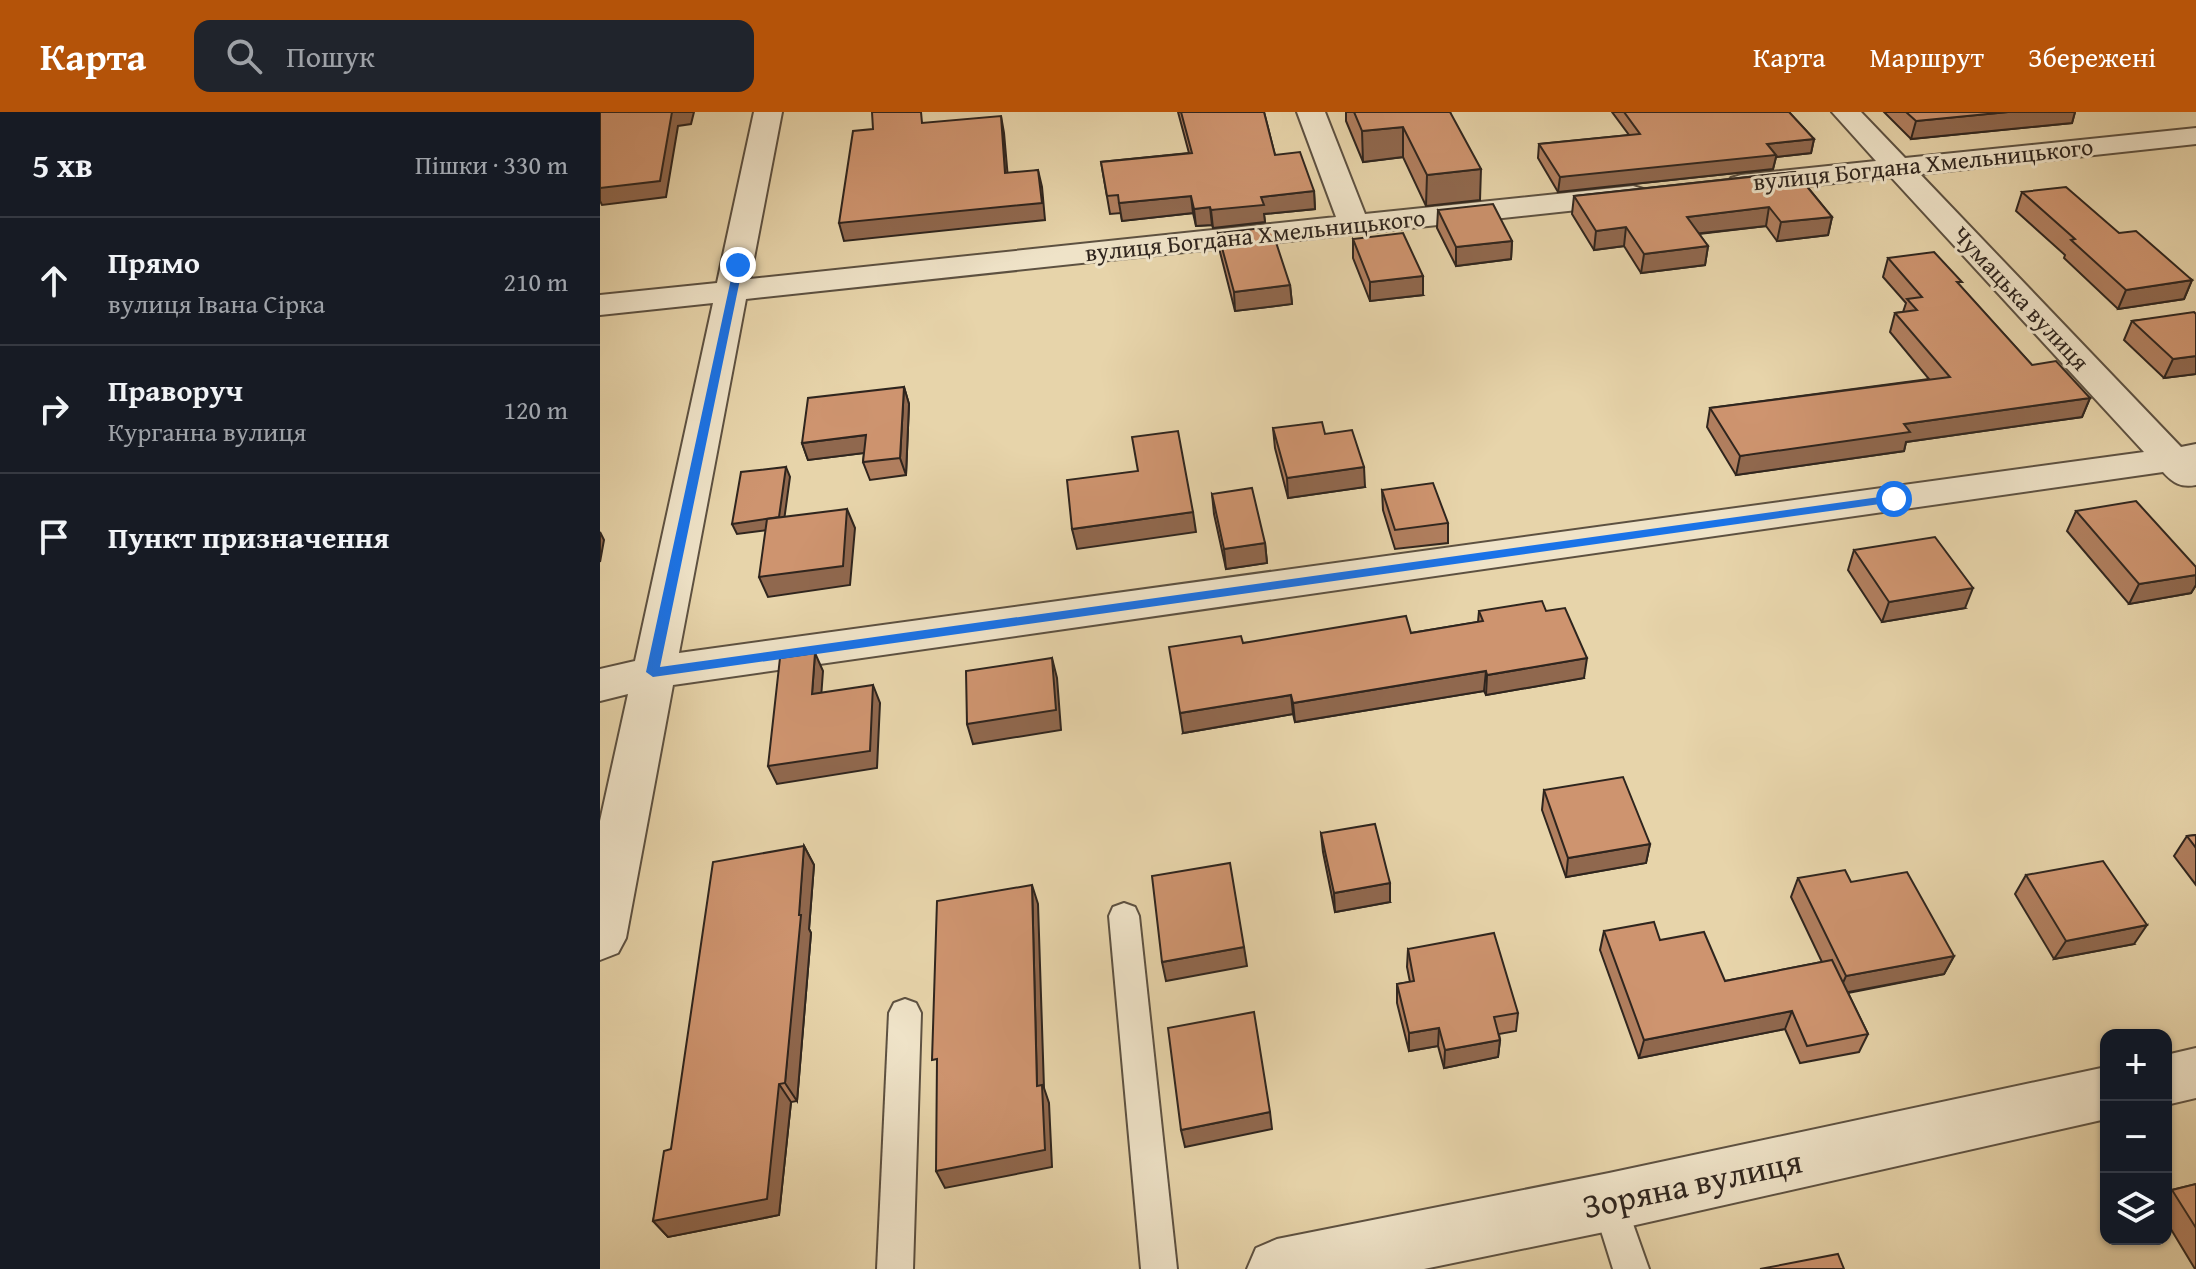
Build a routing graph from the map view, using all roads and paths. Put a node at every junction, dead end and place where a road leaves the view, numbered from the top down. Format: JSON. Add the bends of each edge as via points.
{"nodes":[{"id":1,"x":768,"y":112,"type":"edge"},
{"id":2,"x":1311,"y":112,"type":"edge"},
{"id":3,"x":1846,"y":112,"type":"edge"},
{"id":4,"x":2196,"y":136,"type":"edge"},
{"id":5,"x":1899,"y":167,"type":"junction"},
{"id":6,"x":1712,"y":187,"type":"edge"},
{"id":7,"x":1665,"y":191,"type":"edge"},
{"id":8,"x":1354,"y":224,"type":"junction"},
{"id":9,"x":733,"y":290,"type":"junction"},
{"id":10,"x":600,"y":305,"type":"edge"},
{"id":11,"x":2188,"y":467,"type":"edge"},
{"id":12,"x":653,"y":672,"type":"junction"},
{"id":13,"x":600,"y":685,"type":"edge"},
{"id":14,"x":1124,"y":916,"type":"dead end"},
{"id":15,"x":600,"y":938,"type":"edge"},
{"id":16,"x":905,"y":1013,"type":"dead end"},
{"id":17,"x":2196,"y":1073,"type":"edge"},
{"id":18,"x":2172,"y":1079,"type":"edge"},
{"id":19,"x":2100,"y":1094,"type":"edge"},
{"id":20,"x":1609,"y":1202,"type":"junction"},
{"id":21,"x":895,"y":1269,"type":"edge"},
{"id":22,"x":1159,"y":1269,"type":"edge"},
{"id":23,"x":1277,"y":1269,"type":"edge"},
{"id":24,"x":1631,"y":1269,"type":"edge"}],
"edges":[{"from":1,"to":9,"type":"street"},
{"from":2,"to":8,"type":"street"},
{"from":3,"to":5,"type":"street","name":"Чумацька вулиця"},
{"from":4,"to":5,"type":"street","name":"вулиця Богдана Хмельницького"},
{"from":5,"to":6,"type":"street","name":"вулиця Богдана Хмельницького"},
{"from":5,"to":11,"type":"street","name":"Чумацька вулиця"},
{"from":7,"to":8,"type":"street","name":"вулиця Богдана Хмельницького"},
{"from":8,"to":9,"type":"street","name":"вулиця Богдана Хмельницького"},
{"from":9,"to":10,"type":"street","name":"вулиця Богдана Хмельницького"},
{"from":9,"to":12,"type":"street"},
{"from":11,"to":12,"type":"street"},
{"from":12,"to":13,"type":"street"},
{"from":12,"to":15,"type":"street"},
{"from":14,"to":22,"type":"lane"},
{"from":16,"to":21,"type":"lane"},
{"from":17,"to":18,"type":"street"},
{"from":19,"to":20,"type":"street","name":"Зоряна вулиця"},
{"from":20,"to":23,"type":"street","name":"Зоряна вулиця"},
{"from":20,"to":24,"type":"lane"}]}
